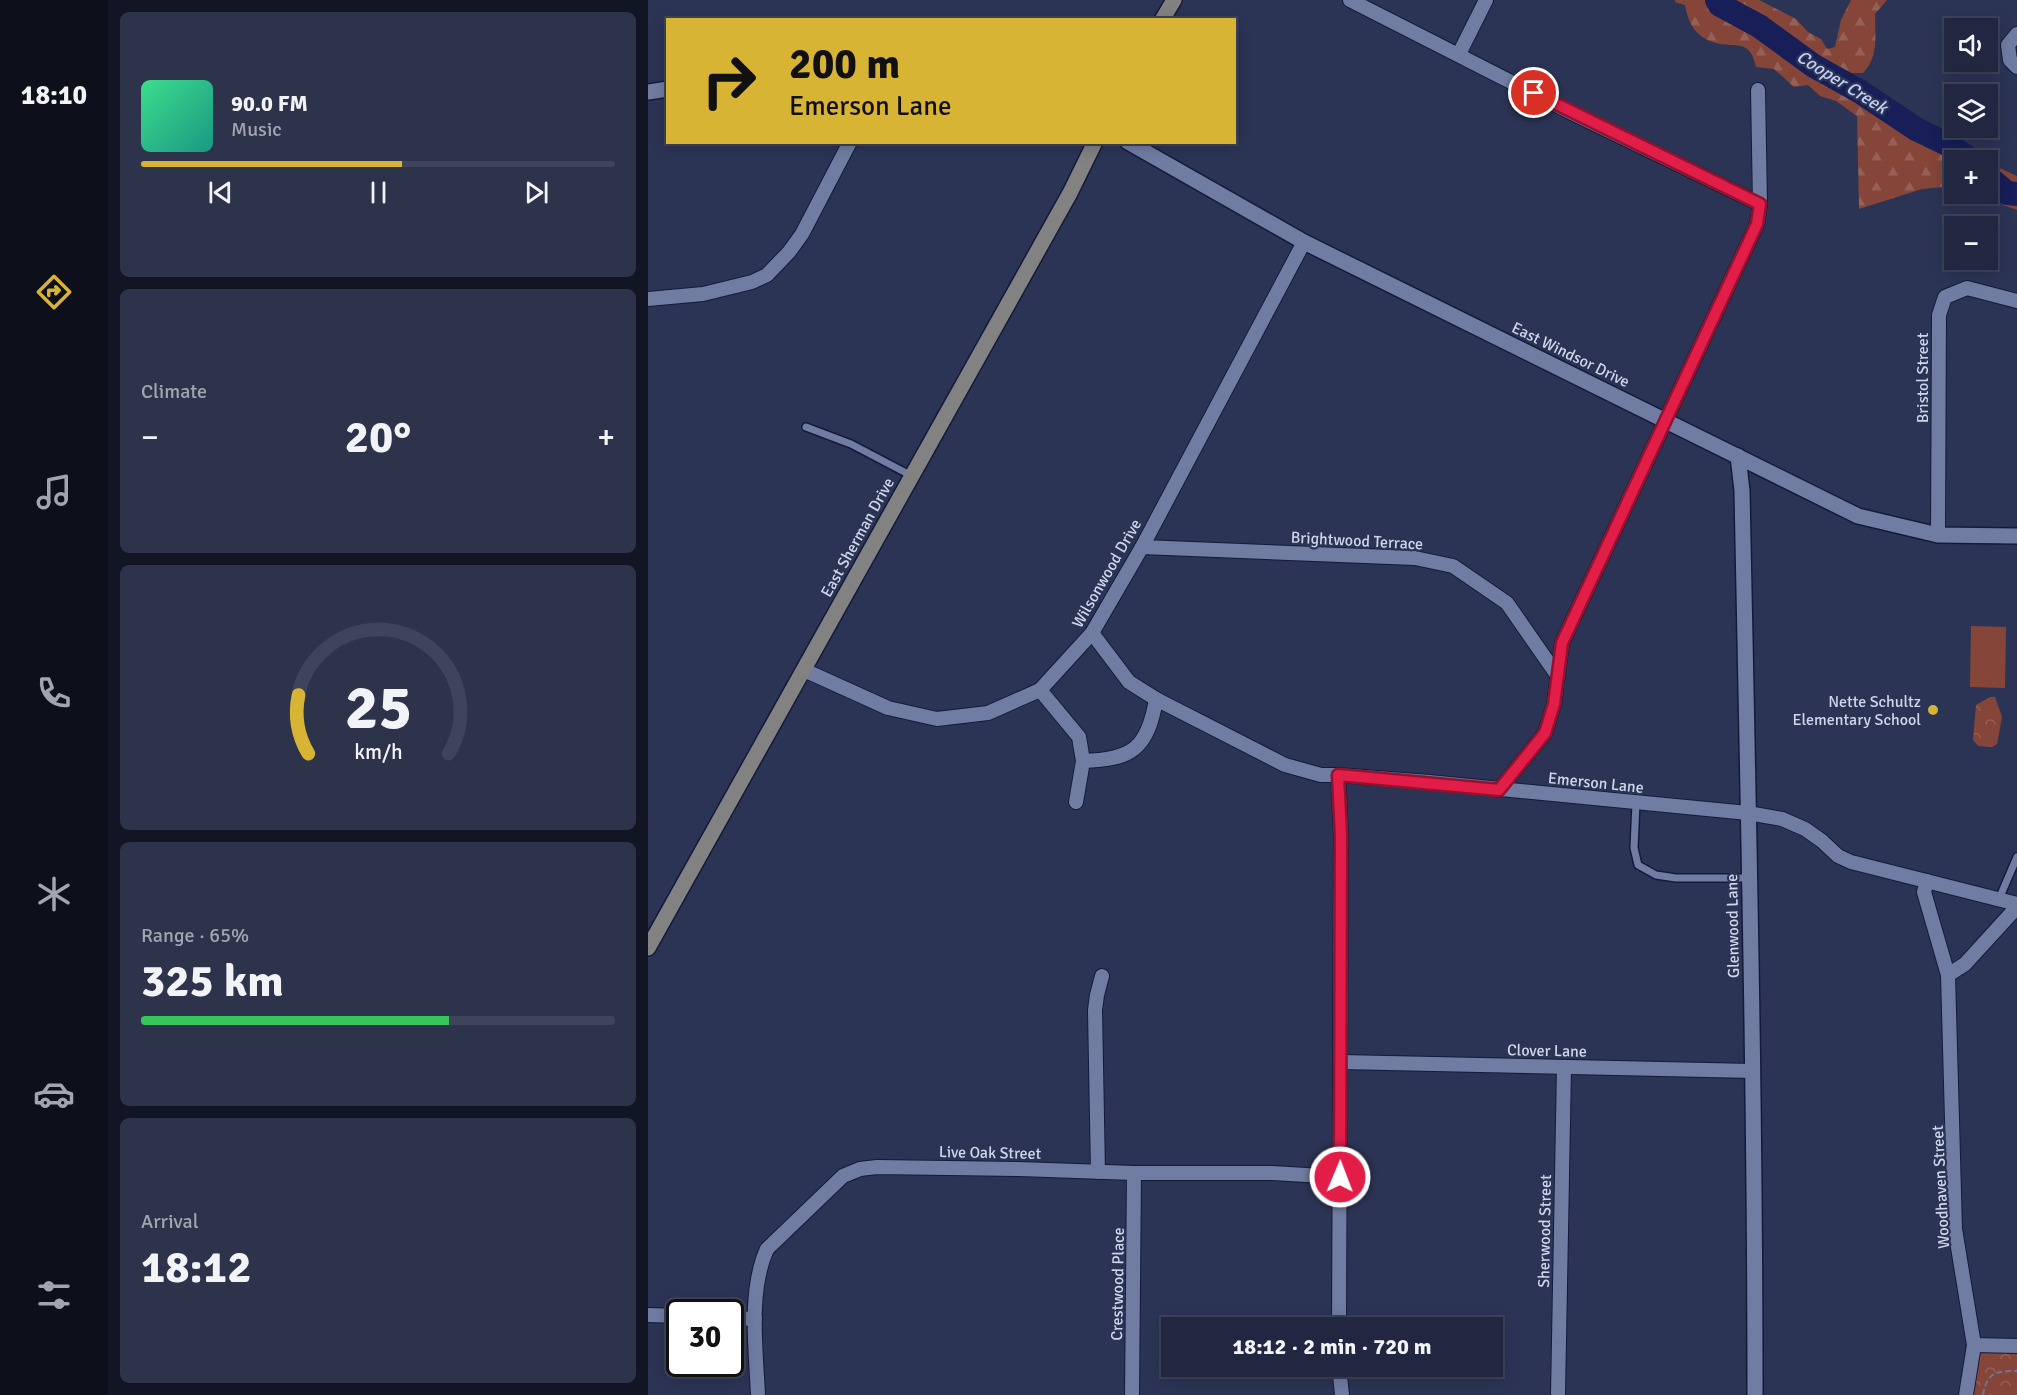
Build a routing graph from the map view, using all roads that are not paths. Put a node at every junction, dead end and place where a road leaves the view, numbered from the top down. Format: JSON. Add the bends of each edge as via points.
{"nodes":[{"id":1,"x":1174,"y":0,"type":"edge"},
{"id":2,"x":1350,"y":0,"type":"edge"},
{"id":3,"x":1486,"y":0,"type":"edge"},
{"id":4,"x":1163,"y":18,"type":"edge"},
{"id":5,"x":2017,"y":34,"type":"edge"},
{"id":6,"x":1460,"y":54,"type":"junction"},
{"id":7,"x":2017,"y":66,"type":"edge"},
{"id":8,"x":666,"y":89,"type":"edge"},
{"id":9,"x":1758,"y":90,"type":"dead end"},
{"id":10,"x":648,"y":92,"type":"edge"},
{"id":11,"x":849,"y":144,"type":"edge"},
{"id":12,"x":1094,"y":144,"type":"edge"},
{"id":13,"x":1132,"y":144,"type":"edge"},
{"id":14,"x":1760,"y":204,"type":"junction"},
{"id":15,"x":1304,"y":242,"type":"junction"},
{"id":16,"x":648,"y":299,"type":"edge"},
{"id":17,"x":2017,"y":301,"type":"edge"},
{"id":18,"x":1664,"y":421,"type":"junction"},
{"id":19,"x":806,"y":427,"type":"dead end"},
{"id":20,"x":1738,"y":456,"type":"junction"},
{"id":21,"x":912,"y":476,"type":"junction"},
{"id":22,"x":1938,"y":535,"type":"junction"},
{"id":23,"x":2017,"y":536,"type":"edge"},
{"id":24,"x":1142,"y":547,"type":"junction"},
{"id":25,"x":1092,"y":633,"type":"junction"},
{"id":26,"x":804,"y":669,"type":"junction"},
{"id":27,"x":1557,"y":675,"type":"junction"},
{"id":28,"x":1040,"y":690,"type":"junction"},
{"id":29,"x":1156,"y":699,"type":"junction"},
{"id":30,"x":1083,"y":761,"type":"junction"},
{"id":31,"x":1338,"y":775,"type":"junction"},
{"id":32,"x":1499,"y":790,"type":"junction"},
{"id":33,"x":1076,"y":802,"type":"dead end"},
{"id":34,"x":1636,"y":803,"type":"junction"},
{"id":35,"x":1748,"y":813,"type":"junction"},
{"id":36,"x":2017,"y":857,"type":"edge"},
{"id":37,"x":1749,"y":878,"type":"junction"},
{"id":38,"x":1927,"y":881,"type":"junction"},
{"id":39,"x":1999,"y":899,"type":"junction"},
{"id":40,"x":2017,"y":905,"type":"edge"},
{"id":41,"x":648,"y":948,"type":"edge"},
{"id":42,"x":1948,"y":975,"type":"junction"},
{"id":43,"x":1102,"y":976,"type":"dead end"},
{"id":44,"x":1341,"y":1062,"type":"junction"},
{"id":45,"x":1564,"y":1067,"type":"junction"},
{"id":46,"x":1753,"y":1071,"type":"junction"},
{"id":47,"x":1098,"y":1172,"type":"junction"},
{"id":48,"x":1134,"y":1173,"type":"junction"},
{"id":49,"x":1340,"y":1177,"type":"junction"},
{"id":50,"x":648,"y":1315,"type":"edge"},
{"id":51,"x":666,"y":1316,"type":"edge"},
{"id":52,"x":1339,"y":1317,"type":"edge"},
{"id":53,"x":744,"y":1319,"type":"edge"},
{"id":54,"x":755,"y":1319,"type":"junction"},
{"id":55,"x":1974,"y":1345,"type":"junction"},
{"id":56,"x":2017,"y":1346,"type":"edge"},
{"id":57,"x":1340,"y":1377,"type":"edge"},
{"id":58,"x":758,"y":1395,"type":"edge"},
{"id":59,"x":1132,"y":1395,"type":"edge"},
{"id":60,"x":1342,"y":1395,"type":"edge"},
{"id":61,"x":1558,"y":1395,"type":"edge"},
{"id":62,"x":1755,"y":1395,"type":"edge"},
{"id":63,"x":1966,"y":1395,"type":"edge"}],
"edges":[{"from":1,"to":4,"type":"main road"},
{"from":2,"to":6,"type":"street"},
{"from":3,"to":6,"type":"street"},
{"from":5,"to":7,"type":"street","via":[[2008,45],[2010,60]]},
{"from":6,"to":14,"type":"street"},
{"from":8,"to":10,"type":"street"},
{"from":9,"to":14,"type":"street"},
{"from":11,"to":16,"type":"street","via":[[802,234],[767,275],[703,294]]},
{"from":12,"to":21,"type":"main road","name":"East Sherman Drive"},
{"from":13,"to":15,"type":"street","name":"East Windsor Drive"},
{"from":14,"to":18,"type":"street","via":[[1757,224]]},
{"from":15,"to":18,"type":"street","name":"East Windsor Drive"},
{"from":15,"to":24,"type":"street","name":"Wilsonwood Drive"},
{"from":17,"to":22,"type":"street","name":"Bristol Street","via":[[1967,288],[1945,297],[1939,315]]},
{"from":18,"to":20,"type":"street","name":"East Windsor Drive"},
{"from":18,"to":27,"type":"street","via":[[1562,643]]},
{"from":19,"to":21,"type":"lane","via":[[851,444]]},
{"from":20,"to":22,"type":"street","name":"East Windsor Drive","via":[[1858,516]]},
{"from":20,"to":35,"type":"street","name":"Glenwood Lane","via":[[1742,491]]},
{"from":21,"to":26,"type":"main road","name":"East Sherman Drive"},
{"from":22,"to":23,"type":"street","name":"East Windsor Drive"},
{"from":24,"to":25,"type":"street","name":"Wilsonwood Drive"},
{"from":24,"to":27,"type":"street","name":"Brightwood Terrace","via":[[1415,558],[1453,566],[1507,603]]},
{"from":25,"to":28,"type":"street","name":"Wilsonwood Drive"},
{"from":25,"to":29,"type":"street","name":"Emerson Lane","via":[[1129,682]]},
{"from":26,"to":28,"type":"street","name":"Wilsonwood Drive","via":[[888,708],[937,719],[988,713]]},
{"from":26,"to":41,"type":"main road","name":"East Sherman Drive"},
{"from":27,"to":32,"type":"street","via":[[1545,733]]},
{"from":28,"to":30,"type":"street","via":[[1079,736]]},
{"from":29,"to":30,"type":"street","via":[[1145,738],[1132,751],[1104,761]]},
{"from":29,"to":31,"type":"street","name":"Emerson Lane","via":[[1285,765],[1321,775]]},
{"from":30,"to":33,"type":"street"},
{"from":31,"to":32,"type":"street","name":"Emerson Lane"},
{"from":31,"to":44,"type":"street"},
{"from":32,"to":34,"type":"street","name":"Emerson Lane"},
{"from":34,"to":35,"type":"street","name":"Emerson Lane"},
{"from":34,"to":37,"type":"lane","via":[[1634,848],[1638,865],[1656,875],[1676,878]]},
{"from":35,"to":37,"type":"street","name":"Glenwood Lane"},
{"from":35,"to":38,"type":"street","name":"Emerson Lane","via":[[1782,819],[1805,829],[1851,862]]},
{"from":36,"to":39,"type":"lane"},
{"from":37,"to":46,"type":"street","name":"Glenwood Lane"},
{"from":38,"to":39,"type":"street","name":"Emerson Lane"},
{"from":38,"to":42,"type":"street","name":"Woodhaven Street","via":[[1924,892]]},
{"from":39,"to":40,"type":"street","name":"Emerson Lane"},
{"from":40,"to":42,"type":"street","via":[[1965,964]]},
{"from":42,"to":55,"type":"street","name":"Woodhaven Street","via":[[1955,1229]]},
{"from":43,"to":47,"type":"street","via":[[1095,1010]]},
{"from":44,"to":45,"type":"street","name":"Clover Lane"},
{"from":44,"to":49,"type":"street"},
{"from":45,"to":46,"type":"street","name":"Clover Lane"},
{"from":45,"to":61,"type":"street","name":"Sherwood Street"},
{"from":46,"to":62,"type":"street","name":"Glenwood Lane"},
{"from":47,"to":48,"type":"street","name":"Live Oak Street"},
{"from":47,"to":54,"type":"street","name":"Live Oak Street","via":[[877,1167],[843,1176],[767,1249],[760,1265]]},
{"from":48,"to":49,"type":"street","name":"Live Oak Street"},
{"from":48,"to":59,"type":"street","name":"Crestwood Place"},
{"from":49,"to":52,"type":"street"},
{"from":50,"to":51,"type":"street"},
{"from":53,"to":54,"type":"street"},
{"from":54,"to":58,"type":"street","name":"Live Oak Street"},
{"from":55,"to":56,"type":"street"},
{"from":55,"to":63,"type":"street","name":"Woodhaven Street"},
{"from":57,"to":60,"type":"street"}]}
